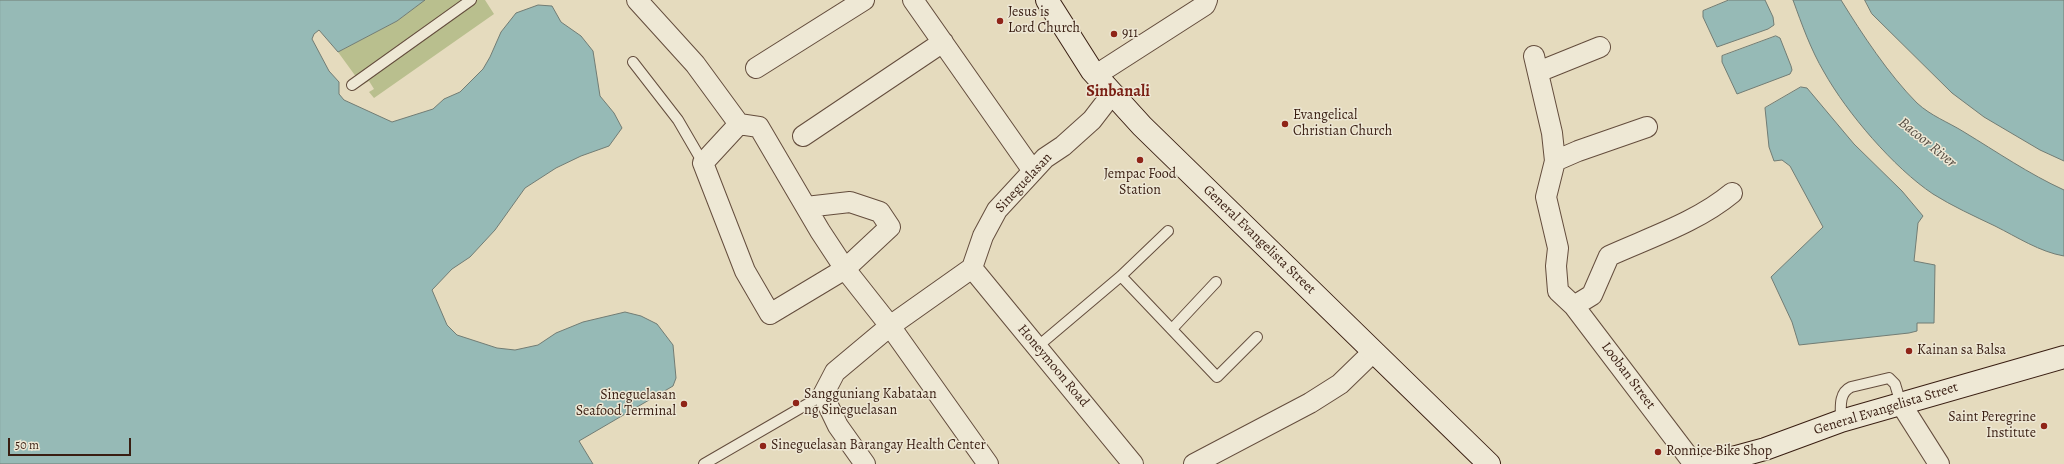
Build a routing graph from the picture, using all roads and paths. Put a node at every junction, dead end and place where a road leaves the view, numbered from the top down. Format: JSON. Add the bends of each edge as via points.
{"nodes":[{"id":1,"x":471,"y":0,"type":"edge"},
{"id":2,"x":637,"y":0,"type":"edge"},
{"id":3,"x":864,"y":0,"type":"edge"},
{"id":4,"x":913,"y":0,"type":"edge"},
{"id":5,"x":1047,"y":0,"type":"edge"},
{"id":6,"x":1207,"y":0,"type":"edge"},
{"id":7,"x":943,"y":42,"type":"junction"},
{"id":8,"x":1600,"y":47,"type":"dead end"},
{"id":9,"x":632,"y":62,"type":"dead end"},
{"id":10,"x":756,"y":68,"type":"dead end"},
{"id":11,"x":1096,"y":76,"type":"junction"},
{"id":12,"x":352,"y":85,"type":"dead end"},
{"id":13,"x":1112,"y":94,"type":"junction"},
{"id":14,"x":740,"y":124,"type":"junction"},
{"id":15,"x":1647,"y":127,"type":"dead end"},
{"id":16,"x":803,"y":136,"type":"dead end"},
{"id":17,"x":1555,"y":161,"type":"junction"},
{"id":18,"x":703,"y":163,"type":"junction"},
{"id":19,"x":1033,"y":171,"type":"junction"},
{"id":20,"x":1732,"y":193,"type":"dead end"},
{"id":21,"x":806,"y":207,"type":"junction"},
{"id":22,"x":1168,"y":231,"type":"dead end"},
{"id":23,"x":972,"y":268,"type":"junction"},
{"id":24,"x":845,"y":269,"type":"junction"},
{"id":25,"x":1121,"y":276,"type":"junction"},
{"id":26,"x":1216,"y":282,"type":"dead end"},
{"id":27,"x":1574,"y":306,"type":"junction"},
{"id":28,"x":890,"y":326,"type":"junction"},
{"id":29,"x":1172,"y":329,"type":"junction"},
{"id":30,"x":1257,"y":337,"type":"dead end"},
{"id":31,"x":1037,"y":347,"type":"junction"},
{"id":32,"x":1373,"y":352,"type":"junction"},
{"id":33,"x":2064,"y":358,"type":"edge"},
{"id":34,"x":823,"y":395,"type":"junction"},
{"id":35,"x":1901,"y":404,"type":"junction"},
{"id":36,"x":1841,"y":421,"type":"junction"},
{"id":37,"x":704,"y":464,"type":"edge"},
{"id":38,"x":865,"y":464,"type":"edge"},
{"id":39,"x":988,"y":464,"type":"edge"},
{"id":40,"x":1133,"y":464,"type":"edge"},
{"id":41,"x":1194,"y":464,"type":"edge"},
{"id":42,"x":1489,"y":464,"type":"edge"},
{"id":43,"x":1694,"y":464,"type":"edge"},
{"id":44,"x":1710,"y":464,"type":"edge"},
{"id":45,"x":1939,"y":464,"type":"edge"}],
"edges":[{"from":1,"to":12,"type":"lane"},
{"from":2,"to":14,"type":"street","via":[[695,64]]},
{"from":3,"to":10,"type":"street"},
{"from":4,"to":7,"type":"street"},
{"from":5,"to":11,"type":"main road","name":"General Evangelista Street"},
{"from":6,"to":11,"type":"street","via":[[1205,5]]},
{"from":7,"to":16,"type":"street"},
{"from":7,"to":19,"type":"street"},
{"from":8,"to":17,"type":"street","via":[[1536,64],[1552,133]]},
{"from":9,"to":18,"type":"lane","via":[[678,120]]},
{"from":11,"to":13,"type":"main road","name":"General Evangelista Street"},
{"from":13,"to":19,"type":"street","name":"Sineguelasan","via":[[1092,120]]},
{"from":13,"to":32,"type":"main road","name":"General Evangelista Street"},
{"from":14,"to":18,"type":"street"},
{"from":14,"to":21,"type":"street","via":[[759,127]]},
{"from":15,"to":17,"type":"street"},
{"from":17,"to":27,"type":"street","name":"Looban Street","via":[[1546,197],[1558,248],[1558,291]]},
{"from":18,"to":24,"type":"street","via":[[745,271],[770,314]]},
{"from":19,"to":23,"type":"street","name":"Sineguelasan","via":[[997,210],[983,236]]},
{"from":20,"to":27,"type":"street","via":[[1722,202],[1685,222],[1609,256],[1592,295]]},
{"from":21,"to":24,"type":"street"},
{"from":21,"to":24,"type":"street","via":[[850,202],[880,212],[890,228]]},
{"from":22,"to":25,"type":"lane"},
{"from":23,"to":28,"type":"street"},
{"from":23,"to":31,"type":"street","name":"Honeymoon Road"},
{"from":24,"to":28,"type":"street"},
{"from":25,"to":29,"type":"lane"},
{"from":25,"to":31,"type":"lane"},
{"from":26,"to":29,"type":"lane"},
{"from":27,"to":43,"type":"street","name":"Looban Street"},
{"from":28,"to":34,"type":"street","via":[[835,372]]},
{"from":28,"to":39,"type":"street"},
{"from":29,"to":30,"type":"lane","via":[[1217,377]]},
{"from":31,"to":40,"type":"street","name":"Honeymoon Road"},
{"from":32,"to":41,"type":"street","via":[[1340,384],[1310,403]]},
{"from":32,"to":42,"type":"main road","name":"General Evangelista Street"},
{"from":33,"to":35,"type":"main road","name":"General Evangelista Street"},
{"from":34,"to":37,"type":"lane"},
{"from":34,"to":38,"type":"street","via":[[838,426]]},
{"from":35,"to":36,"type":"main road","name":"General Evangelista Street"},
{"from":35,"to":36,"type":"lane","via":[[1895,384],[1889,378],[1851,387],[1846,389],[1841,398]]},
{"from":35,"to":45,"type":"street"},
{"from":36,"to":44,"type":"main road","name":"General Evangelista Street","via":[[1765,449]]}]}
